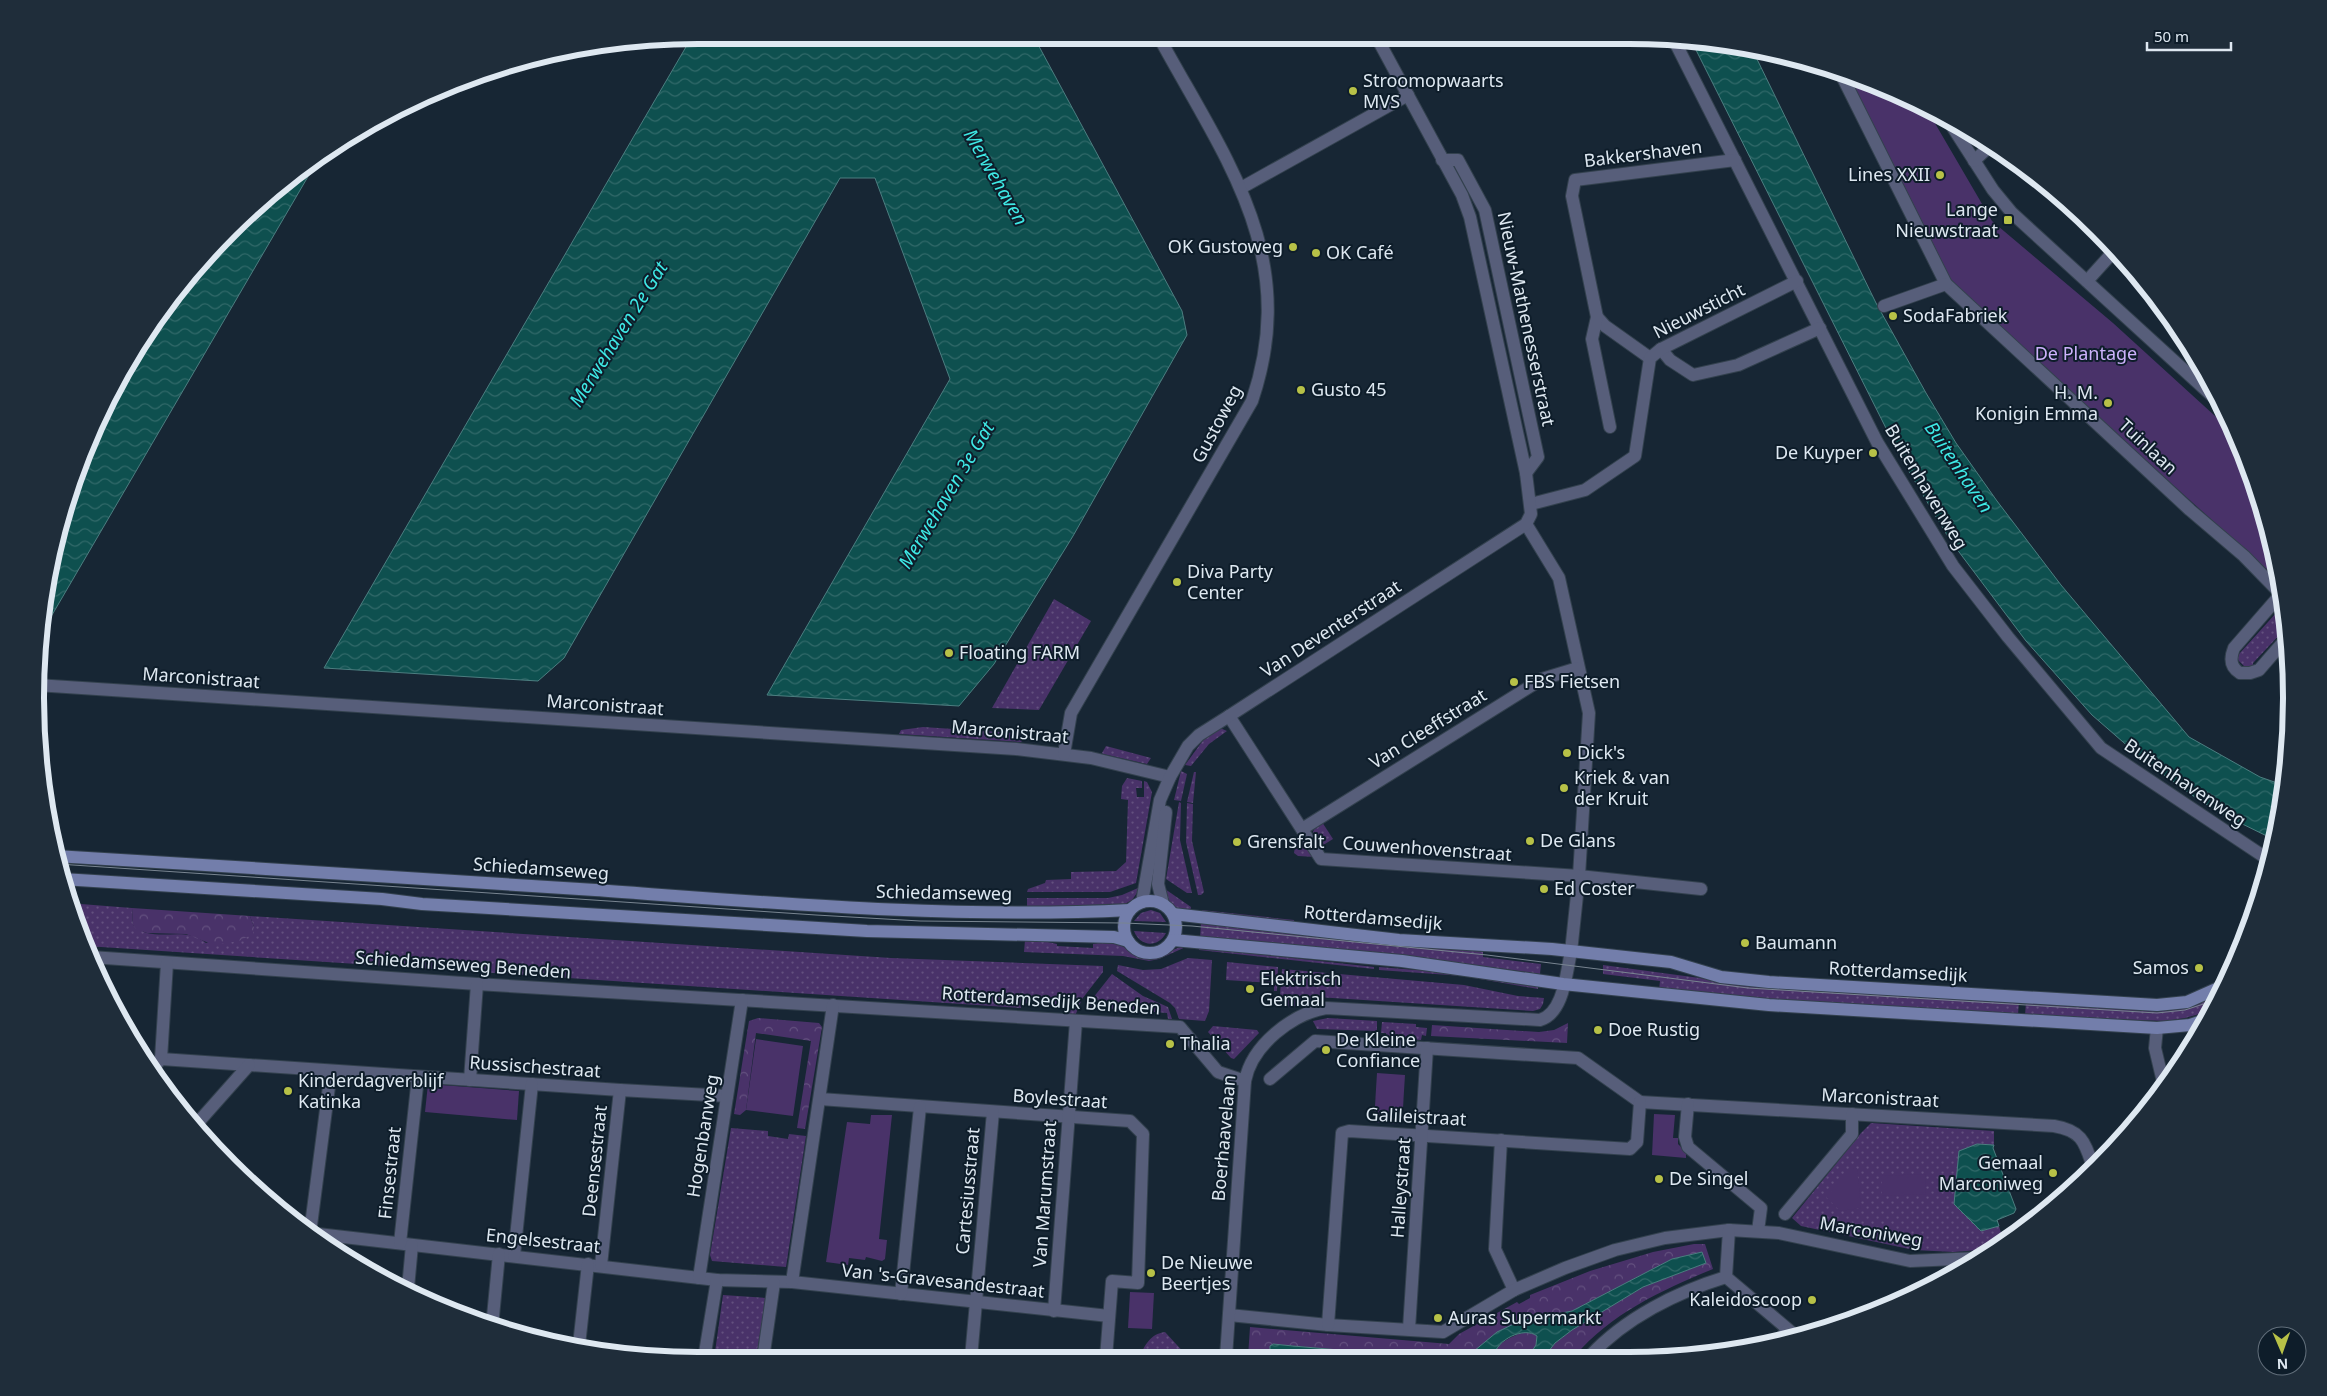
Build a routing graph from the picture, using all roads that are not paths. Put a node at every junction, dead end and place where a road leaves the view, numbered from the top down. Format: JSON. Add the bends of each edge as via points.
{"nodes":[{"id":1,"x":1163,"y":44,"type":"edge"},
{"id":2,"x":1380,"y":44,"type":"edge"},
{"id":3,"x":1677,"y":45,"type":"edge"},
{"id":4,"x":1844,"y":80,"type":"edge"},
{"id":5,"x":1408,"y":95,"type":"junction"},
{"id":6,"x":1955,"y":130,"type":"edge"},
{"id":7,"x":1986,"y":150,"type":"edge"},
{"id":8,"x":1735,"y":160,"type":"junction"},
{"id":9,"x":1974,"y":161,"type":"junction"},
{"id":10,"x":1241,"y":188,"type":"junction"},
{"id":11,"x":2110,"y":255,"type":"edge"},
{"id":12,"x":1797,"y":281,"type":"junction"},
{"id":13,"x":2087,"y":281,"type":"junction"},
{"id":14,"x":1946,"y":284,"type":"junction"},
{"id":15,"x":1884,"y":306,"type":"dead end"},
{"id":16,"x":1597,"y":317,"type":"junction"},
{"id":17,"x":1820,"y":328,"type":"junction"},
{"id":18,"x":1661,"y":349,"type":"junction"},
{"id":19,"x":1650,"y":358,"type":"junction"},
{"id":20,"x":2206,"y":390,"type":"edge"},
{"id":21,"x":1610,"y":426,"type":"dead end"},
{"id":22,"x":1531,"y":504,"type":"junction"},
{"id":23,"x":1526,"y":524,"type":"junction"},
{"id":24,"x":2274,"y":587,"type":"edge"},
{"id":25,"x":2276,"y":601,"type":"edge"},
{"id":26,"x":2281,"y":645,"type":"edge"},
{"id":27,"x":1578,"y":668,"type":"junction"},
{"id":28,"x":44,"y":686,"type":"edge"},
{"id":29,"x":1228,"y":716,"type":"junction"},
{"id":30,"x":1064,"y":754,"type":"junction"},
{"id":31,"x":1170,"y":777,"type":"junction"},
{"id":32,"x":1302,"y":828,"type":"junction"},
{"id":33,"x":2264,"y":856,"type":"edge"},
{"id":34,"x":63,"y":857,"type":"edge"},
{"id":35,"x":1579,"y":876,"type":"junction"},
{"id":36,"x":70,"y":879,"type":"edge"},
{"id":37,"x":1701,"y":889,"type":"dead end"},
{"id":38,"x":1142,"y":902,"type":"junction"},
{"id":39,"x":1163,"y":904,"type":"junction"},
{"id":40,"x":1130,"y":910,"type":"junction"},
{"id":41,"x":1173,"y":914,"type":"junction"},
{"id":42,"x":1173,"y":940,"type":"junction"},
{"id":43,"x":1128,"y":941,"type":"junction"},
{"id":44,"x":1571,"y":952,"type":"junction"},
{"id":45,"x":98,"y":958,"type":"edge"},
{"id":46,"x":166,"y":963,"type":"junction"},
{"id":47,"x":477,"y":984,"type":"junction"},
{"id":48,"x":1563,"y":984,"type":"junction"},
{"id":49,"x":2215,"y":990,"type":"edge"},
{"id":50,"x":742,"y":1000,"type":"junction"},
{"id":51,"x":833,"y":1005,"type":"junction"},
{"id":52,"x":1076,"y":1021,"type":"junction"},
{"id":53,"x":2197,"y":1023,"type":"edge"},
{"id":54,"x":2157,"y":1028,"type":"junction"},
{"id":55,"x":1427,"y":1048,"type":"junction"},
{"id":56,"x":161,"y":1059,"type":"junction"},
{"id":57,"x":156,"y":1064,"type":"edge"},
{"id":58,"x":249,"y":1065,"type":"junction"},
{"id":59,"x":331,"y":1071,"type":"junction"},
{"id":60,"x":418,"y":1077,"type":"junction"},
{"id":61,"x":2162,"y":1077,"type":"edge"},
{"id":62,"x":1270,"y":1079,"type":"dead end"},
{"id":63,"x":470,"y":1080,"type":"junction"},
{"id":64,"x":1245,"y":1081,"type":"junction"},
{"id":65,"x":532,"y":1084,"type":"junction"},
{"id":66,"x":620,"y":1090,"type":"junction"},
{"id":67,"x":727,"y":1096,"type":"junction"},
{"id":68,"x":820,"y":1100,"type":"junction"},
{"id":69,"x":1640,"y":1102,"type":"junction"},
{"id":70,"x":1688,"y":1104,"type":"junction"},
{"id":71,"x":920,"y":1107,"type":"junction"},
{"id":72,"x":993,"y":1112,"type":"junction"},
{"id":73,"x":1852,"y":1114,"type":"junction"},
{"id":74,"x":1068,"y":1116,"type":"junction"},
{"id":75,"x":199,"y":1121,"type":"edge"},
{"id":76,"x":1422,"y":1135,"type":"junction"},
{"id":77,"x":1501,"y":1140,"type":"junction"},
{"id":78,"x":2091,"y":1162,"type":"edge"},
{"id":79,"x":1785,"y":1214,"type":"dead end"},
{"id":80,"x":311,"y":1225,"type":"edge"},
{"id":81,"x":1728,"y":1230,"type":"junction"},
{"id":82,"x":1758,"y":1231,"type":"junction"},
{"id":83,"x":333,"y":1240,"type":"edge"},
{"id":84,"x":406,"y":1244,"type":"junction"},
{"id":85,"x":499,"y":1254,"type":"junction"},
{"id":86,"x":514,"y":1256,"type":"junction"},
{"id":87,"x":1966,"y":1258,"type":"edge"},
{"id":88,"x":588,"y":1264,"type":"junction"},
{"id":89,"x":601,"y":1265,"type":"junction"},
{"id":90,"x":1726,"y":1277,"type":"junction"},
{"id":91,"x":699,"y":1278,"type":"junction"},
{"id":92,"x":717,"y":1280,"type":"junction"},
{"id":93,"x":792,"y":1282,"type":"junction"},
{"id":94,"x":774,"y":1283,"type":"junction"},
{"id":95,"x":408,"y":1284,"type":"edge"},
{"id":96,"x":1514,"y":1290,"type":"junction"},
{"id":97,"x":901,"y":1294,"type":"junction"},
{"id":98,"x":976,"y":1302,"type":"junction"},
{"id":99,"x":1054,"y":1310,"type":"junction"},
{"id":100,"x":1229,"y":1315,"type":"junction"},
{"id":101,"x":1109,"y":1316,"type":"junction"},
{"id":102,"x":493,"y":1319,"type":"edge"},
{"id":103,"x":1328,"y":1325,"type":"junction"},
{"id":104,"x":1409,"y":1329,"type":"junction"},
{"id":105,"x":1791,"y":1332,"type":"edge"},
{"id":106,"x":579,"y":1342,"type":"edge"},
{"id":107,"x":705,"y":1352,"type":"edge"},
{"id":108,"x":764,"y":1352,"type":"edge"},
{"id":109,"x":972,"y":1352,"type":"edge"},
{"id":110,"x":1106,"y":1352,"type":"edge"},
{"id":111,"x":1226,"y":1352,"type":"edge"},
{"id":112,"x":1594,"y":1352,"type":"edge"}],
"edges":[{"from":1,"to":10,"type":"street","name":"Gustoweg"},
{"from":2,"to":5,"type":"street","name":"Nieuw-Mathenesserstraat"},
{"from":3,"to":8,"type":"street","name":"Buitenhavenweg"},
{"from":4,"to":14,"type":"street","name":"Tuinlaan"},
{"from":5,"to":10,"type":"street"},
{"from":5,"to":22,"type":"street","name":"Nieuw-Mathenesserstraat","via":[[1462,195],[1470,217]]},
{"from":6,"to":9,"type":"street"},
{"from":7,"to":9,"type":"street"},
{"from":8,"to":12,"type":"street","name":"Buitenhavenweg"},
{"from":8,"to":16,"type":"street","name":"Bakkershaven","via":[[1575,180],[1572,196]]},
{"from":9,"to":13,"type":"street","via":[[2012,213]]},
{"from":10,"to":30,"type":"street","name":"Gustoweg","via":[[1261,245],[1267,277],[1268,315],[1261,373],[1252,401],[1071,714]]},
{"from":11,"to":13,"type":"street"},
{"from":12,"to":17,"type":"street","name":"Buitenhavenweg"},
{"from":12,"to":18,"type":"street","name":"Nieuwsticht"},
{"from":13,"to":20,"type":"street"},
{"from":14,"to":15,"type":"street"},
{"from":14,"to":24,"type":"street","name":"Tuinlaan","via":[[2244,556]]},
{"from":16,"to":19,"type":"street"},
{"from":16,"to":21,"type":"street","name":"Bakkershaven","via":[[1592,339]]},
{"from":17,"to":18,"type":"street","via":[[1738,364],[1692,375],[1670,360]]},
{"from":17,"to":33,"type":"street","name":"Buitenhavenweg","via":[[1906,492],[1953,566],[2032,667],[2101,748]]},
{"from":18,"to":19,"type":"street","name":"Nieuwsticht"},
{"from":19,"to":22,"type":"street","name":"Nieuwsticht","via":[[1635,456],[1584,490]]},
{"from":22,"to":23,"type":"street","name":"Nieuw-Mathenesserstraat"},
{"from":23,"to":27,"type":"street","via":[[1559,578]]},
{"from":23,"to":29,"type":"street","name":"Van Deventerstraat"},
{"from":25,"to":26,"type":"street","via":[[2234,648],[2233,667],[2245,674],[2259,670]]},
{"from":27,"to":32,"type":"street","name":"Van Cleeffstraat","via":[[1542,679]]},
{"from":27,"to":35,"type":"street","via":[[1589,713]]},
{"from":28,"to":30,"type":"street","name":"Marconistraat"},
{"from":29,"to":31,"type":"street","name":"Van Deventerstraat","via":[[1188,746]]},
{"from":29,"to":32,"type":"street","name":"Couwenhovenstraat"},
{"from":30,"to":31,"type":"street","name":"Marconistraat"},
{"from":31,"to":38,"type":"street","name":"Van Deventerstraat","via":[[1160,800]]},
{"from":31,"to":39,"type":"street","name":"Van Deventerstraat","via":[[1158,884]]},
{"from":32,"to":35,"type":"street","name":"Couwenhovenstraat","via":[[1322,859]]},
{"from":34,"to":40,"type":"main road","name":"Schiedamseweg","via":[[866,910]]},
{"from":35,"to":37,"type":"street","name":"Couwenhovenstraat"},
{"from":35,"to":44,"type":"street"},
{"from":36,"to":43,"type":"main road","via":[[867,931],[1114,937]]},
{"from":38,"to":39,"type":"main road"},
{"from":38,"to":40,"type":"main road"},
{"from":39,"to":41,"type":"main road"},
{"from":40,"to":43,"type":"main road","via":[[1124,928]]},
{"from":41,"to":42,"type":"main road","via":[[1176,928]]},
{"from":41,"to":44,"type":"main road","name":"Rotterdamsedijk","via":[[1399,940]]},
{"from":42,"to":43,"type":"main road","via":[[1163,950],[1150,954],[1137,950]]},
{"from":42,"to":48,"type":"main road","via":[[1402,960]]},
{"from":44,"to":48,"type":"street"},
{"from":44,"to":49,"type":"main road","name":"Rotterdamsedijk","via":[[1672,962],[1721,977],[1759,981],[2114,1003],[2157,1005],[2187,1002]]},
{"from":45,"to":46,"type":"street","name":"Schiedamseweg Beneden"},
{"from":46,"to":47,"type":"street","name":"Schiedamseweg Beneden"},
{"from":46,"to":56,"type":"street"},
{"from":47,"to":50,"type":"street","name":"Schiedamseweg Beneden"},
{"from":47,"to":63,"type":"street"},
{"from":48,"to":54,"type":"main road","via":[[1769,1005]]},
{"from":48,"to":64,"type":"street","name":"Boerhaavelaan","via":[[1556,1008],[1548,1018],[1540,1020],[1326,1008],[1306,1013],[1255,1055]]},
{"from":50,"to":51,"type":"street","name":"Schiedamseweg Beneden"},
{"from":50,"to":67,"type":"street","name":"Hogenbanweg"},
{"from":51,"to":52,"type":"street","name":"Rotterdamsedijk Beneden"},
{"from":51,"to":68,"type":"street"},
{"from":52,"to":64,"type":"street","name":"Rotterdamsedijk Beneden","via":[[1180,1027],[1218,1072]]},
{"from":52,"to":74,"type":"street","name":"Van Marumstraat"},
{"from":53,"to":54,"type":"main road"},
{"from":54,"to":61,"type":"street","via":[[2155,1048]]},
{"from":55,"to":62,"type":"street","via":[[1315,1041]]},
{"from":55,"to":69,"type":"street","via":[[1572,1057],[1582,1060]]},
{"from":55,"to":76,"type":"street","name":"Halleystraat"},
{"from":56,"to":57,"type":"street"},
{"from":56,"to":58,"type":"street","name":"Russischestraat"},
{"from":58,"to":59,"type":"street","name":"Russischestraat"},
{"from":58,"to":75,"type":"street"},
{"from":59,"to":60,"type":"street","name":"Russischestraat"},
{"from":59,"to":80,"type":"street"},
{"from":60,"to":63,"type":"street","name":"Russischestraat"},
{"from":60,"to":84,"type":"street","name":"Finsestraat"},
{"from":63,"to":65,"type":"street","name":"Russischestraat"},
{"from":64,"to":100,"type":"street","name":"Boerhaavelaan"},
{"from":65,"to":66,"type":"street","name":"Russischestraat"},
{"from":65,"to":86,"type":"street"},
{"from":66,"to":67,"type":"street","name":"Russischestraat"},
{"from":66,"to":89,"type":"street","name":"Deensestraat"},
{"from":67,"to":91,"type":"street","name":"Hogenbanweg"},
{"from":68,"to":71,"type":"street","name":"Boylestraat"},
{"from":68,"to":93,"type":"street"},
{"from":69,"to":70,"type":"street","name":"Marconistraat"},
{"from":69,"to":77,"type":"street","name":"Galileistraat","via":[[1637,1142],[1630,1148]]},
{"from":70,"to":73,"type":"street","name":"Marconistraat"},
{"from":70,"to":82,"type":"street","via":[[1685,1137],[1688,1147],[1761,1208]]},
{"from":71,"to":72,"type":"street","name":"Boylestraat"},
{"from":71,"to":97,"type":"street"},
{"from":72,"to":74,"type":"street","name":"Boylestraat"},
{"from":72,"to":98,"type":"street","name":"Cartesiusstraat"},
{"from":73,"to":78,"type":"street","name":"Marconistraat","via":[[2064,1128],[2083,1140]]},
{"from":73,"to":79,"type":"street","via":[[1852,1134]]},
{"from":74,"to":99,"type":"street","name":"Van Marumstraat"},
{"from":74,"to":101,"type":"street","name":"Boylestraat","via":[[1130,1121],[1143,1134],[1138,1283],[1112,1281]]},
{"from":76,"to":77,"type":"street","name":"Galileistraat"},
{"from":76,"to":103,"type":"street","name":"Galileistraat","via":[[1349,1131],[1340,1135]]},
{"from":76,"to":104,"type":"street","name":"Halleystraat"},
{"from":77,"to":96,"type":"street","via":[[1495,1249]]},
{"from":81,"to":82,"type":"street","name":"Marconiweg"},
{"from":81,"to":90,"type":"street"},
{"from":81,"to":96,"type":"street","name":"Marconiweg","via":[[1665,1238],[1616,1250]]},
{"from":82,"to":87,"type":"street","name":"Marconiweg","via":[[1910,1260]]},
{"from":83,"to":84,"type":"street","name":"Engelsestraat"},
{"from":84,"to":85,"type":"street","name":"Engelsestraat"},
{"from":84,"to":95,"type":"street","name":"Finsestraat"},
{"from":85,"to":86,"type":"street","name":"Engelsestraat"},
{"from":85,"to":102,"type":"street"},
{"from":86,"to":88,"type":"street","name":"Engelsestraat"},
{"from":88,"to":89,"type":"street","name":"Engelsestraat"},
{"from":88,"to":106,"type":"street"},
{"from":89,"to":91,"type":"street","name":"Engelsestraat"},
{"from":90,"to":105,"type":"street"},
{"from":90,"to":112,"type":"street","via":[[1689,1290],[1661,1305],[1619,1330]]},
{"from":91,"to":92,"type":"street","name":"Engelsestraat"},
{"from":92,"to":94,"type":"street","name":"Engelsestraat"},
{"from":92,"to":107,"type":"street"},
{"from":93,"to":94,"type":"street","name":"Van 's-Gravesandestraat"},
{"from":93,"to":97,"type":"street","name":"Van 's-Gravesandestraat"},
{"from":94,"to":108,"type":"street"},
{"from":96,"to":104,"type":"street","name":"Marconiweg","via":[[1444,1332]]},
{"from":97,"to":98,"type":"street","name":"Van 's-Gravesandestraat"},
{"from":98,"to":99,"type":"street","name":"Van 's-Gravesandestraat"},
{"from":98,"to":109,"type":"street","name":"Cartesiusstraat"},
{"from":99,"to":101,"type":"street","name":"Van 's-Gravesandestraat"},
{"from":100,"to":103,"type":"street","name":"Marconiweg"},
{"from":100,"to":111,"type":"street","name":"Boerhaavelaan"},
{"from":101,"to":110,"type":"street"},
{"from":103,"to":104,"type":"street","name":"Marconiweg"}]}
